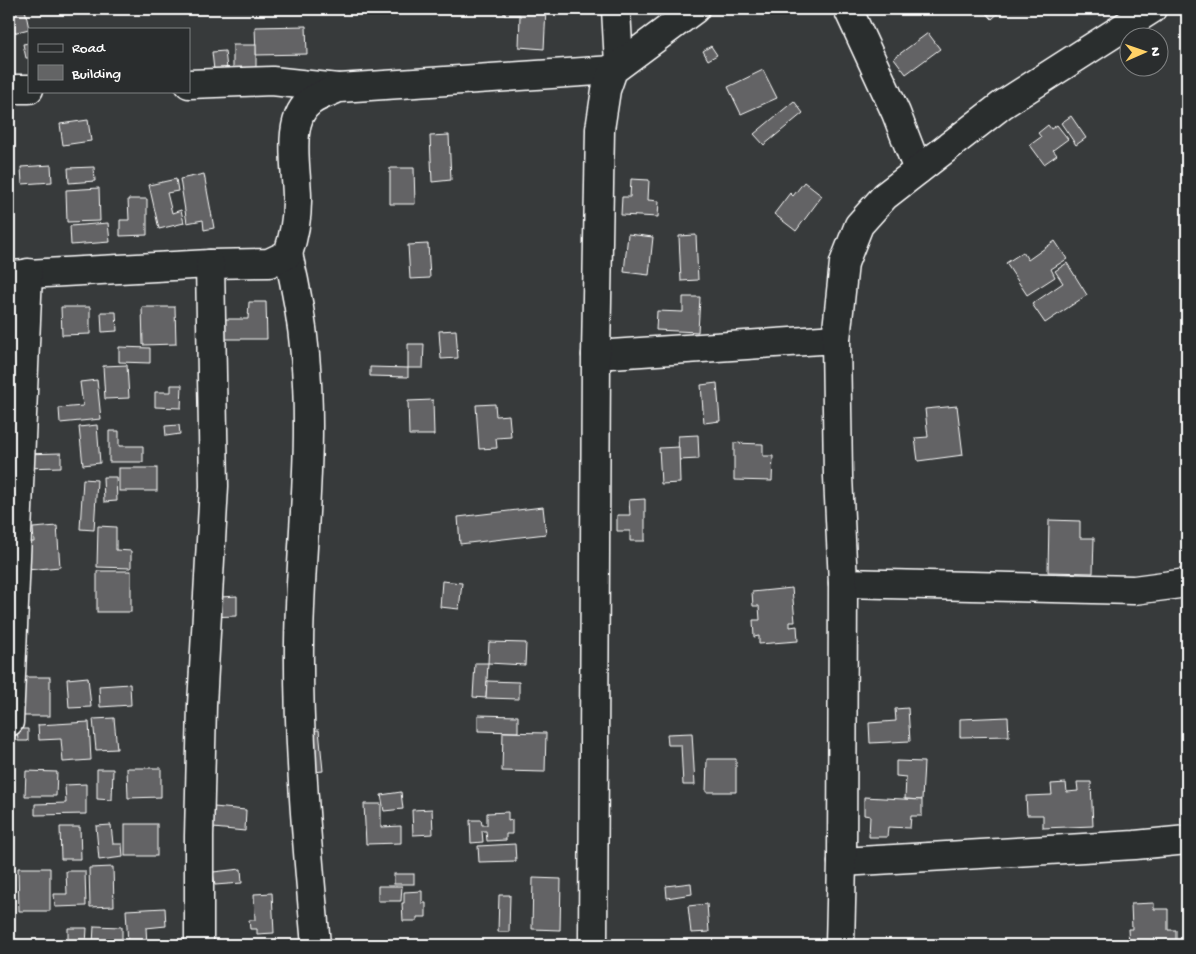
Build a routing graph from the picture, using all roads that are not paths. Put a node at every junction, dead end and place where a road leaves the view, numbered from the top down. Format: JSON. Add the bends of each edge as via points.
{"nodes":[{"id":1,"x":616,"y":9,"type":"edge"},
{"id":2,"x":695,"y":9,"type":"edge"},
{"id":3,"x":848,"y":9,"type":"edge"},
{"id":4,"x":1152,"y":9,"type":"edge"},
{"id":5,"x":616,"y":67,"type":"junction"},
{"id":6,"x":190,"y":84,"type":"edge"},
{"id":7,"x":339,"y":88,"type":"junction"},
{"id":8,"x":9,"y":89,"type":"edge"},
{"id":9,"x":28,"y":89,"type":"edge"},
{"id":10,"x":918,"y":170,"type":"junction"},
{"id":11,"x":288,"y":254,"type":"junction"},
{"id":12,"x":210,"y":264,"type":"junction"},
{"id":13,"x":19,"y":274,"type":"edge"},
{"id":14,"x":836,"y":339,"type":"junction"},
{"id":15,"x":596,"y":355,"type":"junction"},
{"id":16,"x":843,"y":583,"type":"junction"},
{"id":17,"x":1187,"y":583,"type":"edge"},
{"id":18,"x":9,"y":722,"type":"edge"},
{"id":19,"x":1187,"y":840,"type":"edge"},
{"id":20,"x":842,"y":862,"type":"junction"},
{"id":21,"x":199,"y":945,"type":"edge"},
{"id":22,"x":316,"y":945,"type":"edge"},
{"id":23,"x":593,"y":945,"type":"edge"},
{"id":24,"x":840,"y":945,"type":"edge"}],
"edges":[{"from":1,"to":5,"type":"street"},
{"from":2,"to":5,"type":"street"},
{"from":3,"to":10,"type":"street","via":[[896,113]]},
{"from":4,"to":10,"type":"street","via":[[1002,105]]},
{"from":5,"to":7,"type":"street"},
{"from":5,"to":15,"type":"street","via":[[606,90],[600,129]]},
{"from":6,"to":7,"type":"street","via":[[272,81]]},
{"from":7,"to":11,"type":"street","via":[[310,102],[298,118],[294,148],[298,200],[295,232]]},
{"from":8,"to":9,"type":"street"},
{"from":10,"to":14,"type":"street","via":[[885,196],[859,225],[844,263]]},
{"from":11,"to":12,"type":"street","via":[[269,263]]},
{"from":11,"to":22,"type":"street","via":[[306,356],[308,430],[299,642],[300,715],[307,852]]},
{"from":12,"to":13,"type":"street"},
{"from":12,"to":21,"type":"street","via":[[214,486],[202,705]]},
{"from":13,"to":18,"type":"street"},
{"from":14,"to":15,"type":"street"},
{"from":14,"to":16,"type":"street"},
{"from":15,"to":23,"type":"street"},
{"from":16,"to":17,"type":"street","via":[[1134,590]]},
{"from":16,"to":20,"type":"street"},
{"from":19,"to":20,"type":"street"},
{"from":20,"to":24,"type":"street"}]}
